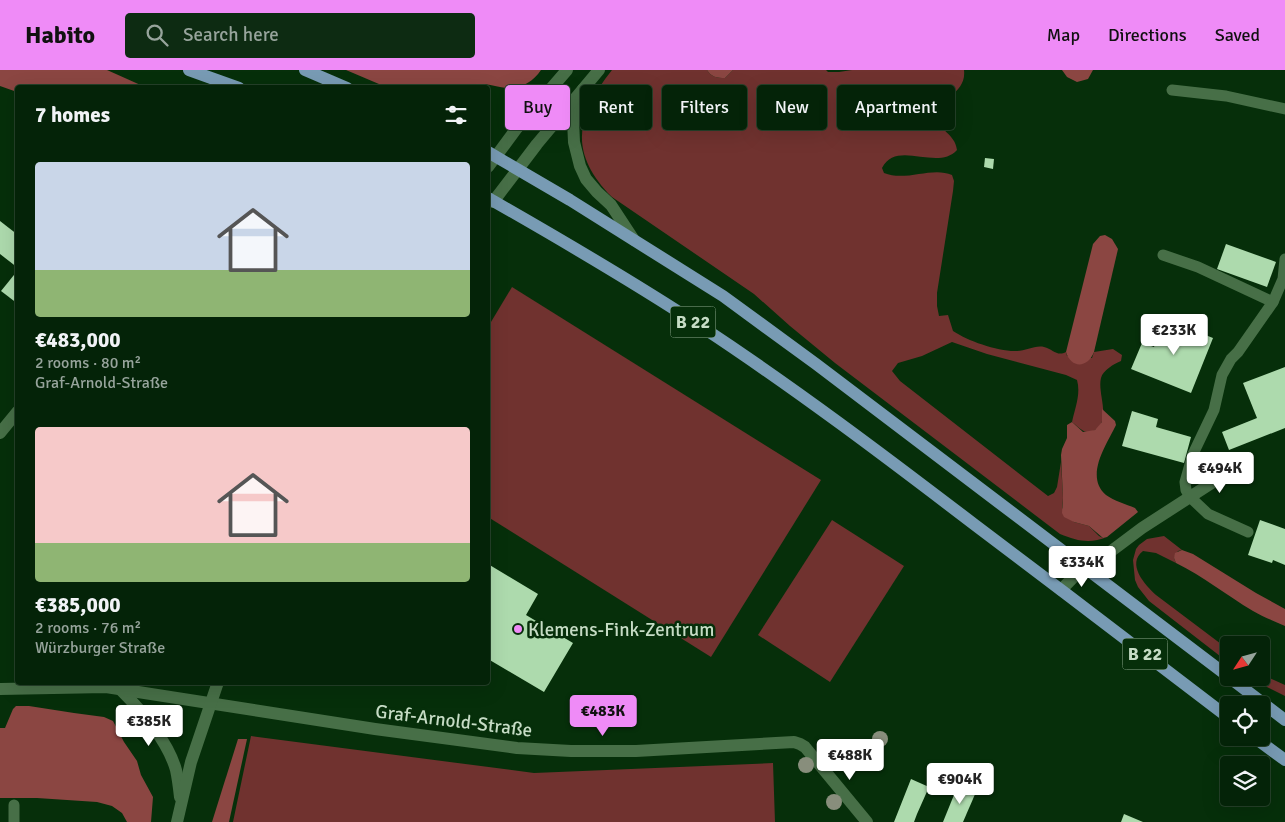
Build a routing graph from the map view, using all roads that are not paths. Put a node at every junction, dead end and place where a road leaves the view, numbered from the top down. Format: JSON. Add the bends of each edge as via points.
{"nodes":[{"id":1,"x":189,"y":70,"type":"edge"},
{"id":2,"x":305,"y":70,"type":"edge"},
{"id":3,"x":567,"y":70,"type":"edge"},
{"id":4,"x":599,"y":70,"type":"edge"},
{"id":5,"x":230,"y":85,"type":"edge"},
{"id":6,"x":340,"y":85,"type":"edge"},
{"id":7,"x":586,"y":85,"type":"edge"},
{"id":8,"x":1172,"y":90,"type":"dead end"},
{"id":9,"x":580,"y":92,"type":"edge"},
{"id":10,"x":580,"y":96,"type":"edge"},
{"id":11,"x":1285,"y":109,"type":"edge"},
{"id":12,"x":491,"y":154,"type":"edge"},
{"id":13,"x":518,"y":170,"type":"junction"},
{"id":14,"x":490,"y":202,"type":"edge"},
{"id":15,"x":490,"y":204,"type":"edge"},
{"id":16,"x":634,"y":240,"type":"junction"},
{"id":17,"x":1163,"y":255,"type":"dead end"},
{"id":18,"x":1285,"y":259,"type":"edge"},
{"id":19,"x":1275,"y":299,"type":"junction"},
{"id":20,"x":1285,"y":305,"type":"edge"},
{"id":21,"x":15,"y":415,"type":"edge"},
{"id":22,"x":0,"y":433,"type":"edge"},
{"id":23,"x":1224,"y":475,"type":"dead end"},
{"id":24,"x":1190,"y":497,"type":"junction"},
{"id":25,"x":1248,"y":532,"type":"dead end"},
{"id":26,"x":1084,"y":567,"type":"junction"},
{"id":27,"x":1061,"y":590,"type":"junction"},
{"id":28,"x":1220,"y":670,"type":"edge"},
{"id":29,"x":217,"y":685,"type":"edge"},
{"id":30,"x":1241,"y":686,"type":"edge"},
{"id":31,"x":119,"y":688,"type":"junction"},
{"id":32,"x":0,"y":689,"type":"edge"},
{"id":33,"x":211,"y":704,"type":"junction"},
{"id":34,"x":1220,"y":711,"type":"edge"},
{"id":35,"x":1285,"y":720,"type":"edge"},
{"id":36,"x":1266,"y":746,"type":"edge"},
{"id":37,"x":1285,"y":760,"type":"edge"},
{"id":38,"x":14,"y":805,"type":"dead end"},
{"id":39,"x":181,"y":805,"type":"junction"},
{"id":40,"x":14,"y":822,"type":"edge"},
{"id":41,"x":177,"y":822,"type":"edge"},
{"id":42,"x":867,"y":822,"type":"edge"}],
"edges":[{"from":1,"to":5,"type":"main road"},
{"from":2,"to":6,"type":"main road"},
{"from":3,"to":12,"type":"street"},
{"from":4,"to":7,"type":"street"},
{"from":8,"to":11,"type":"lane","via":[[1226,96]]},
{"from":9,"to":13,"type":"street"},
{"from":10,"to":16,"type":"street","via":[[573,120],[580,166]]},
{"from":12,"to":13,"type":"main road","number":"B 22"},
{"from":13,"to":14,"type":"street"},
{"from":13,"to":16,"type":"main road","number":"B 22"},
{"from":15,"to":27,"type":"main road","number":"B 22","via":[[628,280],[703,328],[884,456]]},
{"from":16,"to":26,"type":"main road","number":"B 22","via":[[723,296]]},
{"from":17,"to":19,"type":"lane"},
{"from":18,"to":19,"type":"lane","via":[[1283,279]]},
{"from":19,"to":20,"type":"lane"},
{"from":19,"to":24,"type":"lane","via":[[1222,375],[1214,410],[1186,475],[1186,490]]},
{"from":21,"to":22,"type":"street"},
{"from":23,"to":24,"type":"street"},
{"from":24,"to":25,"type":"lane","via":[[1216,519]]},
{"from":24,"to":26,"type":"street","via":[[1110,552],[1096,555]]},
{"from":26,"to":27,"type":"street"},
{"from":26,"to":28,"type":"main road","number":"B 22"},
{"from":27,"to":34,"type":"main road","number":"B 22"},
{"from":29,"to":33,"type":"street"},
{"from":30,"to":35,"type":"main road","number":"B 22"},
{"from":31,"to":32,"type":"street","name":"Graf-Arnold-Straße"},
{"from":31,"to":33,"type":"street","name":"Graf-Arnold-Straße"},
{"from":31,"to":39,"type":"street","via":[[143,712],[168,752],[176,770]]},
{"from":33,"to":39,"type":"street"},
{"from":33,"to":42,"type":"street","name":"Graf-Arnold-Straße","via":[[516,748],[636,751],[794,742],[806,747]]},
{"from":36,"to":37,"type":"main road"},
{"from":38,"to":40,"type":"lane"},
{"from":39,"to":41,"type":"street"}]}
